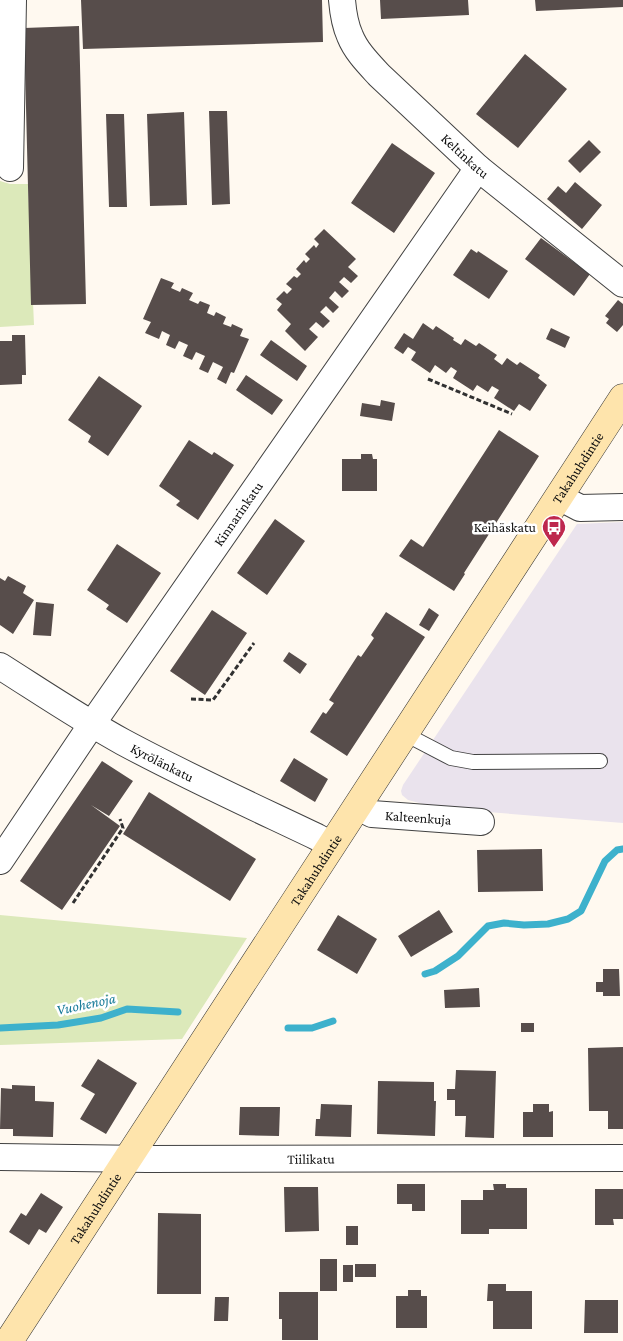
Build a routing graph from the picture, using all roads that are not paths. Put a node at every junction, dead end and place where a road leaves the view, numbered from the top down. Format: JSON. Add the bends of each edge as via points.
{"nodes":[{"id":1,"x":13,"y":0,"type":"edge"},
{"id":2,"x":342,"y":0,"type":"edge"},
{"id":3,"x":10,"y":168,"type":"dead end"},
{"id":4,"x":478,"y":168,"type":"junction"},
{"id":5,"x":623,"y":284,"type":"edge"},
{"id":6,"x":623,"y":398,"type":"edge"},
{"id":7,"x":559,"y":497,"type":"junction"},
{"id":8,"x":623,"y":507,"type":"edge"},
{"id":9,"x":0,"y":666,"type":"edge"},
{"id":10,"x":92,"y":724,"type":"junction"},
{"id":11,"x":405,"y":734,"type":"junction"},
{"id":12,"x":600,"y":761,"type":"dead end"},
{"id":13,"x":358,"y":807,"type":"junction"},
{"id":14,"x":481,"y":822,"type":"dead end"},
{"id":15,"x":332,"y":845,"type":"junction"},
{"id":16,"x":0,"y":861,"type":"edge"},
{"id":17,"x":0,"y":1157,"type":"edge"},
{"id":18,"x":623,"y":1158,"type":"edge"},
{"id":19,"x":127,"y":1159,"type":"junction"},
{"id":20,"x":9,"y":1341,"type":"edge"}],
"edges":[{"from":1,"to":3,"type":"street"},
{"from":2,"to":4,"type":"street","name":"Keltinkatu","via":[[350,36],[364,59]]},
{"from":4,"to":5,"type":"street","name":"Keltinkatu"},
{"from":4,"to":10,"type":"street","name":"Kinnarinkatu"},
{"from":6,"to":7,"type":"street","name":"Takahuhdintie"},
{"from":7,"to":8,"type":"street","via":[[580,508]]},
{"from":7,"to":11,"type":"street","name":"Takahuhdintie"},
{"from":9,"to":10,"type":"street","name":"Kyrölänkatu"},
{"from":10,"to":15,"type":"street","name":"Kyrölänkatu"},
{"from":10,"to":16,"type":"street","name":"Kinnarinkatu"},
{"from":11,"to":12,"type":"lane","via":[[450,758],[472,762]]},
{"from":11,"to":13,"type":"street","name":"Takahuhdintie"},
{"from":13,"to":14,"type":"street","name":"Kalteenkuja","via":[[372,814]]},
{"from":13,"to":15,"type":"street","name":"Takahuhdintie"},
{"from":15,"to":19,"type":"street","name":"Takahuhdintie"},
{"from":17,"to":19,"type":"street","name":"Tiilikatu"},
{"from":18,"to":19,"type":"street","name":"Tiilikatu"},
{"from":19,"to":20,"type":"street","name":"Takahuhdintie"}]}
